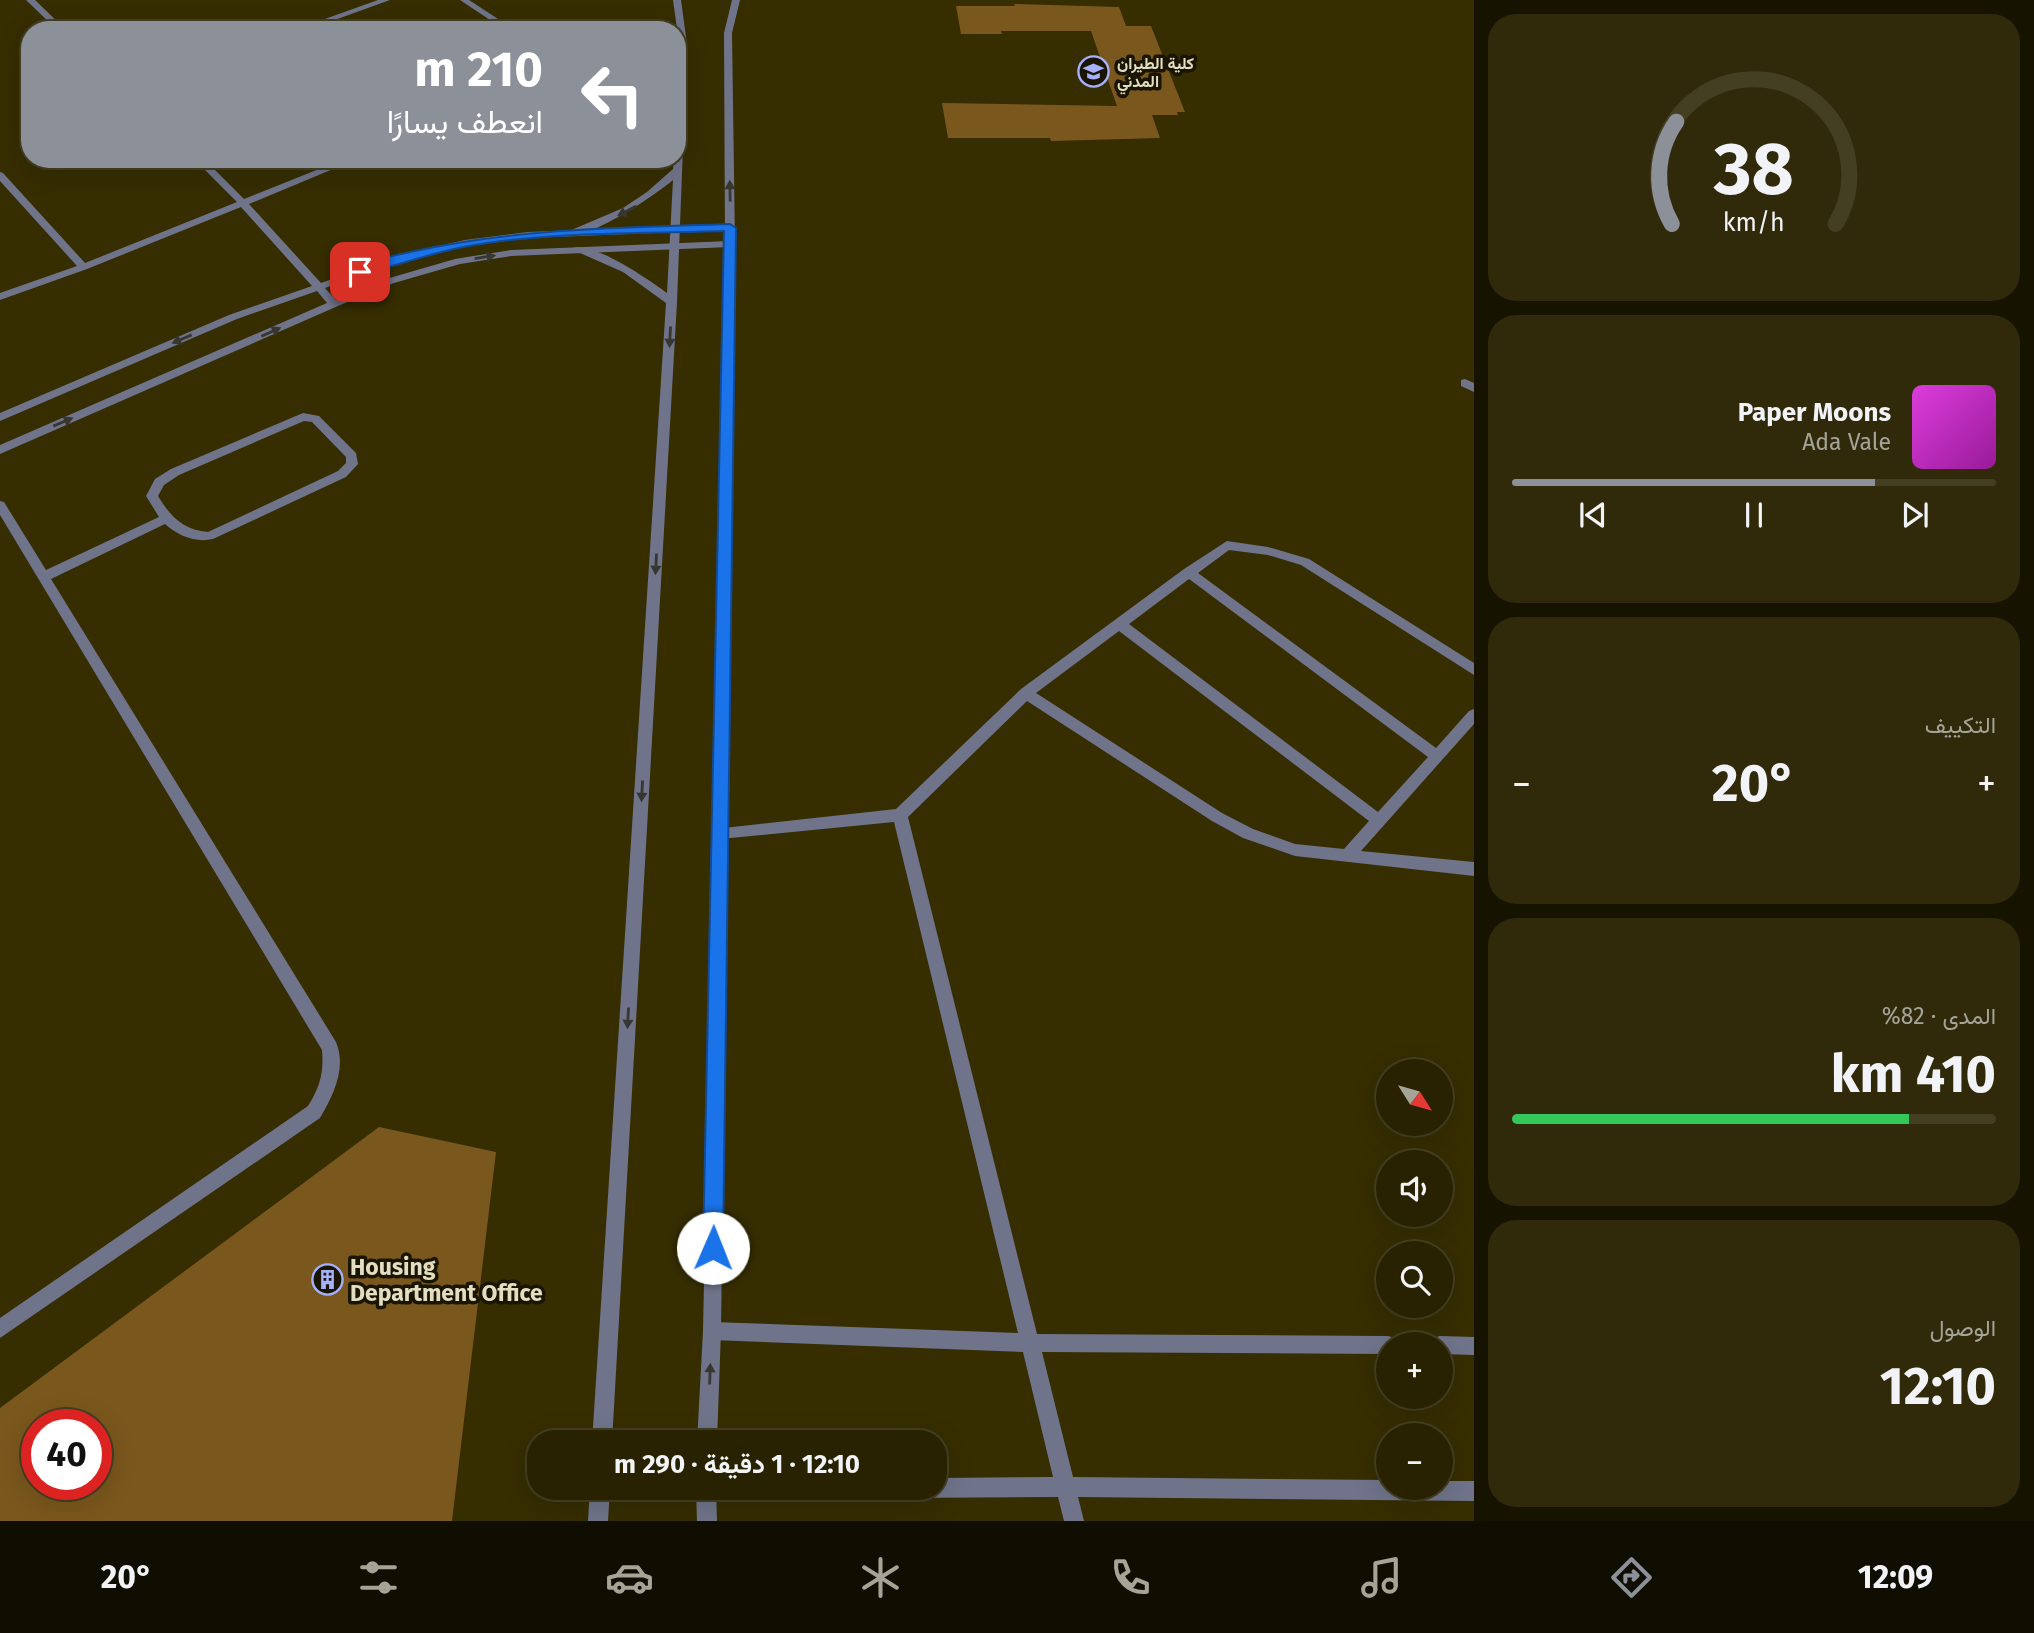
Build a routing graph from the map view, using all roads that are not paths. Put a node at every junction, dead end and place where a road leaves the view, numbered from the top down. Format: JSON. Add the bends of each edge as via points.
{"nodes":[{"id":1,"x":30,"y":0,"type":"edge"},
{"id":2,"x":386,"y":0,"type":"edge"},
{"id":3,"x":464,"y":0,"type":"edge"},
{"id":4,"x":677,"y":0,"type":"edge"},
{"id":5,"x":736,"y":0,"type":"edge"},
{"id":6,"x":52,"y":21,"type":"edge"},
{"id":7,"x":324,"y":21,"type":"edge"},
{"id":8,"x":497,"y":21,"type":"edge"},
{"id":9,"x":680,"y":21,"type":"edge"},
{"id":10,"x":207,"y":168,"type":"edge"},
{"id":11,"x":331,"y":168,"type":"edge"},
{"id":12,"x":677,"y":168,"type":"edge"},
{"id":13,"x":677,"y":172,"type":"junction"},
{"id":14,"x":0,"y":175,"type":"edge"},
{"id":15,"x":242,"y":202,"type":"junction"},
{"id":16,"x":730,"y":228,"type":"junction"},
{"id":17,"x":674,"y":229,"type":"junction"},
{"id":18,"x":567,"y":234,"type":"junction"},
{"id":19,"x":675,"y":244,"type":"junction"},
{"id":20,"x":730,"y":244,"type":"junction"},
{"id":21,"x":576,"y":249,"type":"junction"},
{"id":22,"x":83,"y":267,"type":"junction"},
{"id":23,"x":316,"y":286,"type":"junction"},
{"id":24,"x":0,"y":297,"type":"edge"},
{"id":25,"x":672,"y":302,"type":"junction"},
{"id":26,"x":334,"y":304,"type":"junction"},
{"id":27,"x":0,"y":417,"type":"edge"},
{"id":28,"x":0,"y":450,"type":"edge"},
{"id":29,"x":0,"y":505,"type":"edge"},
{"id":30,"x":164,"y":519,"type":"junction"},
{"id":31,"x":1188,"y":572,"type":"junction"},
{"id":32,"x":43,"y":576,"type":"junction"},
{"id":33,"x":1119,"y":624,"type":"junction"},
{"id":34,"x":1474,"y":670,"type":"edge"},
{"id":35,"x":1026,"y":694,"type":"junction"},
{"id":36,"x":1474,"y":715,"type":"edge"},
{"id":37,"x":1437,"y":756,"type":"junction"},
{"id":38,"x":900,"y":815,"type":"junction"},
{"id":39,"x":1378,"y":820,"type":"junction"},
{"id":40,"x":720,"y":833,"type":"junction"},
{"id":41,"x":1347,"y":856,"type":"junction"},
{"id":42,"x":1474,"y":869,"type":"edge"},
{"id":43,"x":0,"y":1329,"type":"edge"},
{"id":44,"x":712,"y":1331,"type":"junction"},
{"id":45,"x":1030,"y":1343,"type":"junction"},
{"id":46,"x":1376,"y":1345,"type":"edge"},
{"id":47,"x":1453,"y":1345,"type":"edge"},
{"id":48,"x":1474,"y":1346,"type":"edge"},
{"id":49,"x":604,"y":1430,"type":"edge"},
{"id":50,"x":708,"y":1430,"type":"edge"},
{"id":51,"x":947,"y":1487,"type":"edge"},
{"id":52,"x":1067,"y":1487,"type":"junction"},
{"id":53,"x":1474,"y":1491,"type":"edge"},
{"id":54,"x":599,"y":1500,"type":"edge"},
{"id":55,"x":706,"y":1500,"type":"edge"},
{"id":56,"x":598,"y":1521,"type":"edge"},
{"id":57,"x":707,"y":1521,"type":"edge"},
{"id":58,"x":1074,"y":1521,"type":"edge"}],
"edges":[{"from":1,"to":6,"type":"street"},
{"from":2,"to":7,"type":"street"},
{"from":3,"to":8,"type":"street"},
{"from":4,"to":9,"type":"street"},
{"from":16,"to":5,"type":"street","one_way":true,"via":[[728,33]]},
{"from":10,"to":15,"type":"street"},
{"from":11,"to":15,"type":"street"},
{"from":12,"to":13,"type":"street"},
{"from":13,"to":17,"type":"street"},
{"from":13,"to":18,"type":"street","one_way":true,"via":[[628,211]]},
{"from":14,"to":22,"type":"street"},
{"from":15,"to":22,"type":"street"},
{"from":15,"to":23,"type":"street"},
{"from":16,"to":17,"type":"street"},
{"from":16,"to":20,"type":"street"},
{"from":17,"to":18,"type":"street"},
{"from":17,"to":19,"type":"street"},
{"from":18,"to":23,"type":"street","via":[[465,243]]},
{"from":19,"to":20,"type":"street"},
{"from":19,"to":21,"type":"street"},
{"from":19,"to":25,"type":"street"},
{"from":20,"to":40,"type":"street"},
{"from":21,"to":25,"type":"street","via":[[627,268]]},
{"from":26,"to":21,"type":"street","one_way":true,"via":[[390,281],[459,261]]},
{"from":22,"to":24,"type":"street"},
{"from":23,"to":26,"type":"street"},
{"from":23,"to":27,"type":"street","one_way":true},
{"from":25,"to":49,"type":"street","one_way":true},
{"from":28,"to":26,"type":"street","one_way":true},
{"from":29,"to":32,"type":"street"},
{"from":30,"to":30,"type":"street","via":[[182,532],[209,536],[342,474],[352,464],[352,456],[315,419],[290,421],[159,482],[152,496]]},
{"from":30,"to":32,"type":"street"},
{"from":31,"to":33,"type":"street"},
{"from":31,"to":34,"type":"street","via":[[1227,545],[1305,562]]},
{"from":31,"to":37,"type":"street"},
{"from":32,"to":43,"type":"street","via":[[330,1048],[333,1070],[328,1090],[314,1112]]},
{"from":33,"to":35,"type":"street"},
{"from":33,"to":39,"type":"street"},
{"from":35,"to":38,"type":"street"},
{"from":35,"to":41,"type":"street","via":[[1248,834],[1295,850]]},
{"from":36,"to":37,"type":"street"},
{"from":37,"to":39,"type":"street"},
{"from":38,"to":40,"type":"street"},
{"from":38,"to":45,"type":"street"},
{"from":39,"to":41,"type":"street"},
{"from":40,"to":44,"type":"street"},
{"from":41,"to":42,"type":"street"},
{"from":44,"to":45,"type":"street"},
{"from":50,"to":44,"type":"street","one_way":true},
{"from":45,"to":46,"type":"street"},
{"from":45,"to":52,"type":"street"},
{"from":47,"to":48,"type":"street"},
{"from":51,"to":52,"type":"street"},
{"from":52,"to":53,"type":"street"},
{"from":52,"to":58,"type":"street"},
{"from":54,"to":56,"type":"street"},
{"from":55,"to":57,"type":"street"}]}
